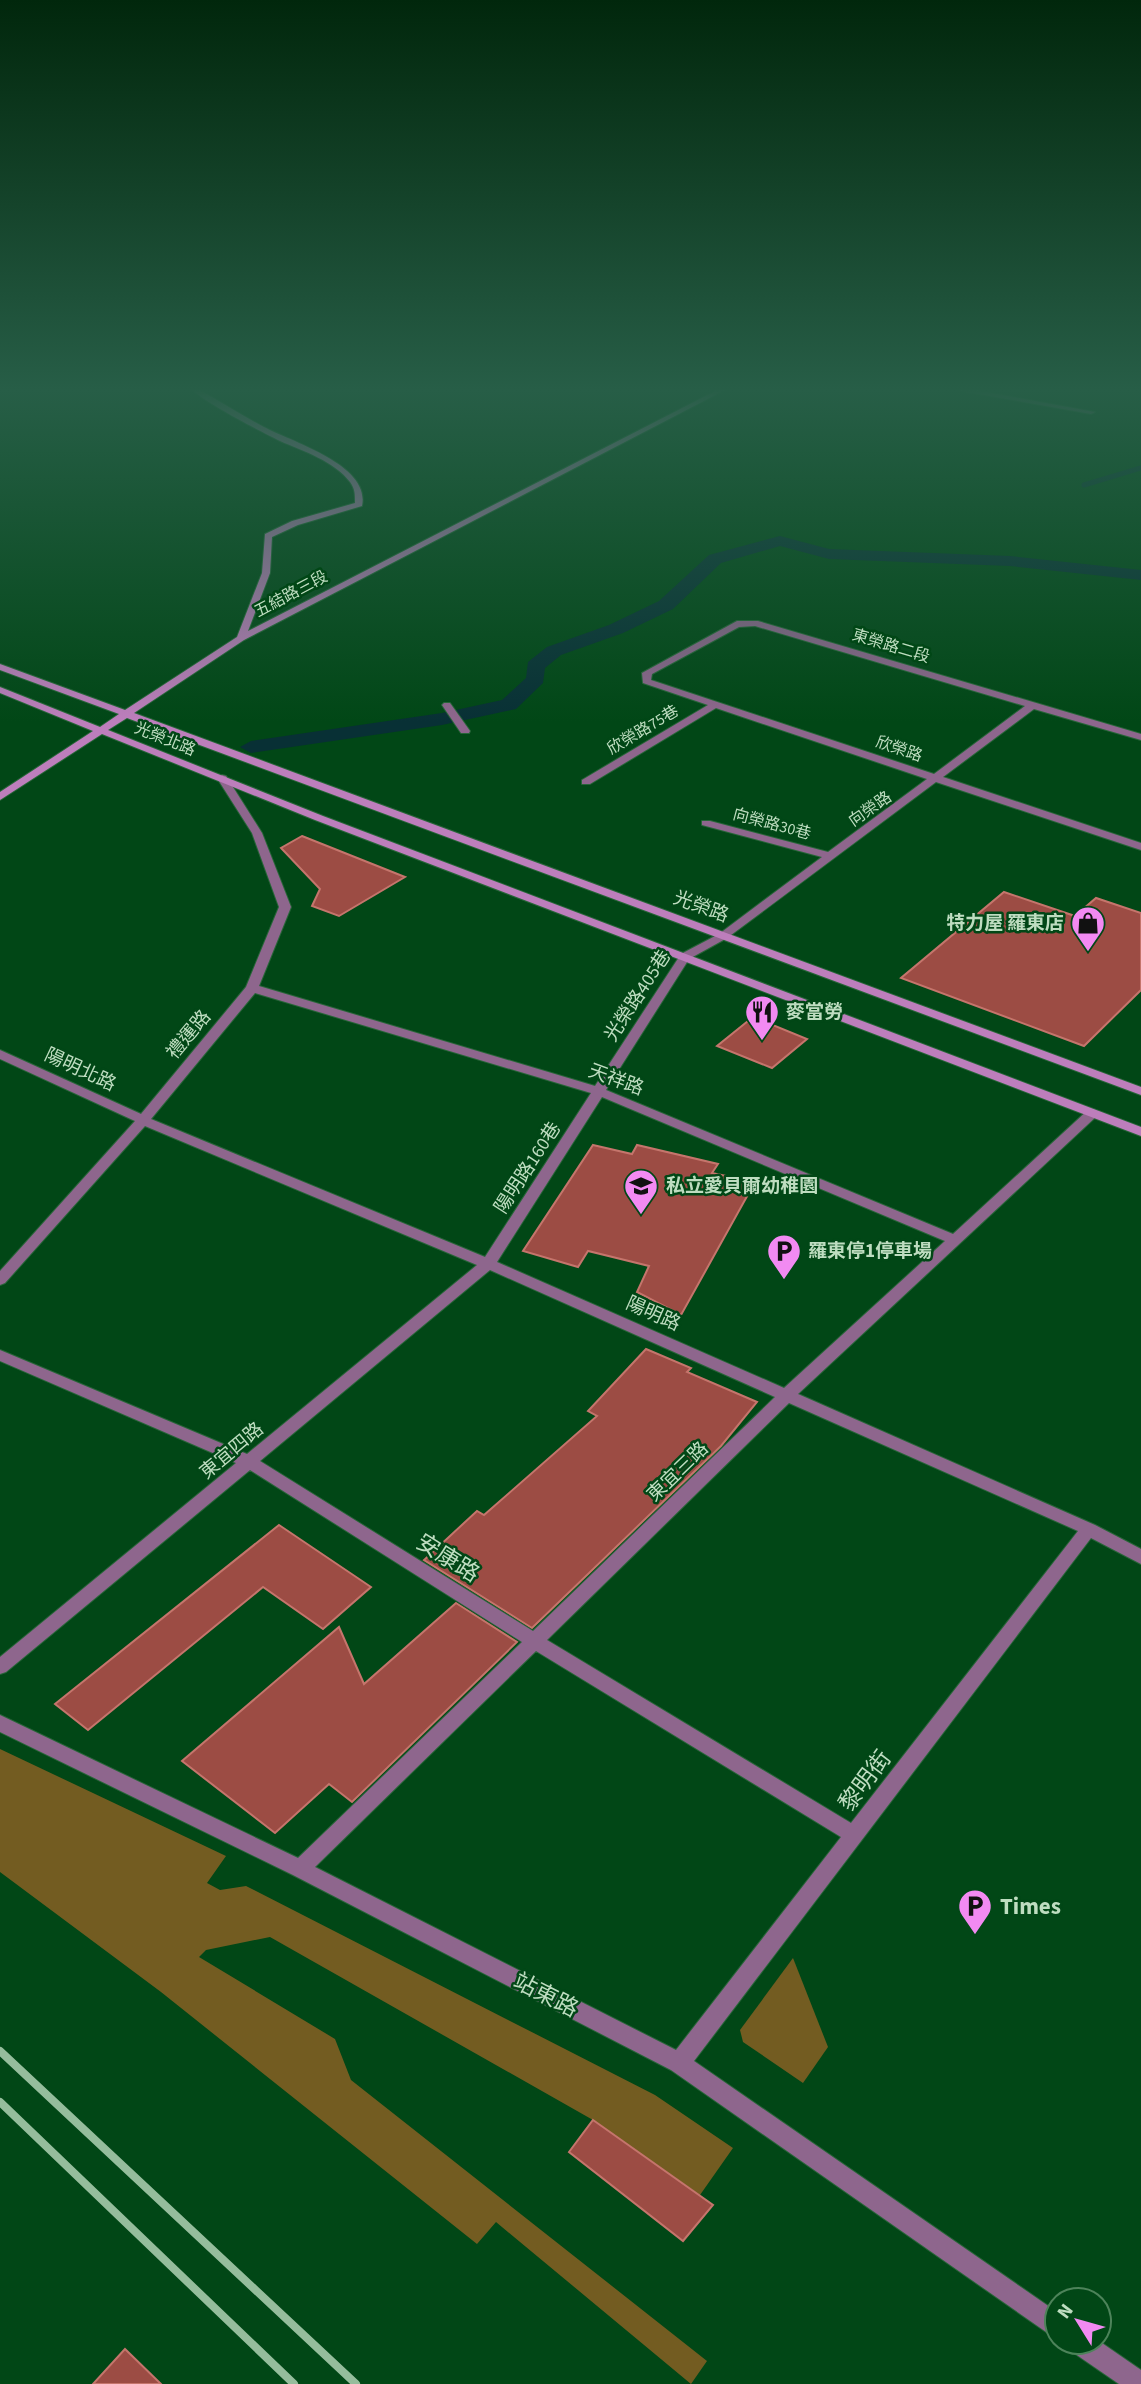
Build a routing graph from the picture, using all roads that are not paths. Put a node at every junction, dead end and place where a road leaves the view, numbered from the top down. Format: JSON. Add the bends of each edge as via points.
{"nodes":[{"id":1,"x":360,"y":500,"type":"edge"},
{"id":2,"x":508,"y":500,"type":"edge"},
{"id":3,"x":241,"y":638,"type":"junction"},
{"id":4,"x":0,"y":667,"type":"edge"},
{"id":5,"x":646,"y":681,"type":"joint"},
{"id":6,"x":0,"y":690,"type":"edge"},
{"id":7,"x":716,"y":704,"type":"junction"},
{"id":8,"x":447,"y":705,"type":"dead end"},
{"id":9,"x":1034,"y":705,"type":"junction"},
{"id":10,"x":125,"y":714,"type":"junction"},
{"id":11,"x":100,"y":729,"type":"junction"},
{"id":12,"x":465,"y":732,"type":"dead end"},
{"id":13,"x":1141,"y":737,"type":"edge"},
{"id":14,"x":247,"y":757,"type":"joint"},
{"id":15,"x":222,"y":778,"type":"junction"},
{"id":16,"x":937,"y":778,"type":"junction"},
{"id":17,"x":586,"y":782,"type":"dead end"},
{"id":18,"x":0,"y":797,"type":"edge"},
{"id":19,"x":706,"y":823,"type":"dead end"},
{"id":20,"x":1141,"y":847,"type":"edge"},
{"id":21,"x":830,"y":856,"type":"junction"},
{"id":22,"x":723,"y":936,"type":"junction"},
{"id":23,"x":685,"y":957,"type":"junction"},
{"id":24,"x":252,"y":988,"type":"junction"},
{"id":25,"x":0,"y":1054,"type":"edge"},
{"id":26,"x":1141,"y":1091,"type":"edge"},
{"id":27,"x":600,"y":1092,"type":"junction"},
{"id":28,"x":1093,"y":1113,"type":"junction"},
{"id":29,"x":143,"y":1120,"type":"junction"},
{"id":30,"x":1141,"y":1132,"type":"edge"},
{"id":31,"x":955,"y":1240,"type":"junction"},
{"id":32,"x":488,"y":1264,"type":"junction"},
{"id":33,"x":0,"y":1280,"type":"edge"},
{"id":34,"x":0,"y":1356,"type":"edge"},
{"id":35,"x":786,"y":1396,"type":"junction"},
{"id":36,"x":251,"y":1462,"type":"junction"},
{"id":37,"x":1089,"y":1529,"type":"junction"},
{"id":38,"x":1141,"y":1556,"type":"edge"},
{"id":39,"x":534,"y":1641,"type":"junction"},
{"id":40,"x":0,"y":1667,"type":"edge"},
{"id":41,"x":0,"y":1723,"type":"edge"},
{"id":42,"x":854,"y":1835,"type":"junction"},
{"id":43,"x":300,"y":1869,"type":"junction"},
{"id":44,"x":679,"y":2063,"type":"junction"},
{"id":45,"x":1043,"y":2316,"type":"edge"},
{"id":46,"x":1100,"y":2356,"type":"edge"},
{"id":47,"x":1140,"y":2384,"type":"edge"}],
"edges":[{"from":1,"to":3,"type":"street","via":[[268,536],[267,573]]},
{"from":2,"to":3,"type":"street","name":"五結路三段"},
{"from":3,"to":10,"type":"street","name":"五結路三段"},
{"from":4,"to":10,"type":"street","name":"光榮北路"},
{"from":5,"to":7,"type":"street","name":"欣榮路"},
{"from":5,"to":9,"type":"street","name":"東榮路二段","via":[[647,673],[737,624],[755,623]]},
{"from":6,"to":11,"type":"street","name":"光榮北路"},
{"from":7,"to":16,"type":"street","name":"欣榮路"},
{"from":7,"to":17,"type":"street","name":"欣榮路75巷"},
{"from":8,"to":12,"type":"street"},
{"from":9,"to":13,"type":"street","name":"東榮路二段"},
{"from":9,"to":16,"type":"street","name":"向榮路"},
{"from":10,"to":11,"type":"street","name":"五結路三段"},
{"from":10,"to":14,"type":"street","name":"光榮北路"},
{"from":11,"to":15,"type":"street","name":"光榮北路"},
{"from":11,"to":18,"type":"street","name":"五結路三段"},
{"from":14,"to":22,"type":"street","name":"光榮路"},
{"from":15,"to":23,"type":"street","name":"光榮北路"},
{"from":15,"to":24,"type":"street","name":"禮運路","via":[[257,833],[285,907]]},
{"from":16,"to":20,"type":"street","name":"欣榮路"},
{"from":16,"to":21,"type":"street","name":"向榮路"},
{"from":19,"to":21,"type":"street","name":"向榮路30巷"},
{"from":21,"to":22,"type":"street","name":"向榮路"},
{"from":22,"to":23,"type":"street","name":"光榮路405巷"},
{"from":22,"to":26,"type":"street","name":"光榮路"},
{"from":23,"to":27,"type":"street","name":"光榮路405巷"},
{"from":23,"to":28,"type":"street"},
{"from":24,"to":27,"type":"street","name":"天祥路"},
{"from":24,"to":29,"type":"street","name":"禮運路"},
{"from":25,"to":29,"type":"street","name":"陽明北路"},
{"from":27,"to":31,"type":"street","name":"天祥路"},
{"from":27,"to":32,"type":"street","name":"陽明路160巷"},
{"from":28,"to":30,"type":"street"},
{"from":28,"to":31,"type":"street","name":"東宜三路"},
{"from":29,"to":32,"type":"street","name":"陽明路"},
{"from":29,"to":33,"type":"street","name":"禮運路"},
{"from":31,"to":35,"type":"street","name":"東宜三路"},
{"from":32,"to":35,"type":"street","name":"陽明路"},
{"from":32,"to":36,"type":"street","name":"東宜四路"},
{"from":34,"to":36,"type":"street","name":"安康路"},
{"from":35,"to":37,"type":"street","name":"陽明路"},
{"from":35,"to":39,"type":"street","name":"東宜三路"},
{"from":36,"to":39,"type":"street","name":"安康路"},
{"from":36,"to":40,"type":"street","name":"東宜四路"},
{"from":37,"to":38,"type":"street","name":"陽明路"},
{"from":37,"to":42,"type":"street","name":"黎明街"},
{"from":39,"to":42,"type":"street","name":"安康路"},
{"from":39,"to":43,"type":"street","name":"東宜三路"},
{"from":41,"to":43,"type":"street","name":"站東路"},
{"from":42,"to":44,"type":"street","name":"黎明街"},
{"from":43,"to":44,"type":"street","name":"站東路"},
{"from":44,"to":45,"type":"street","name":"站東路"},
{"from":46,"to":47,"type":"street"}]}
